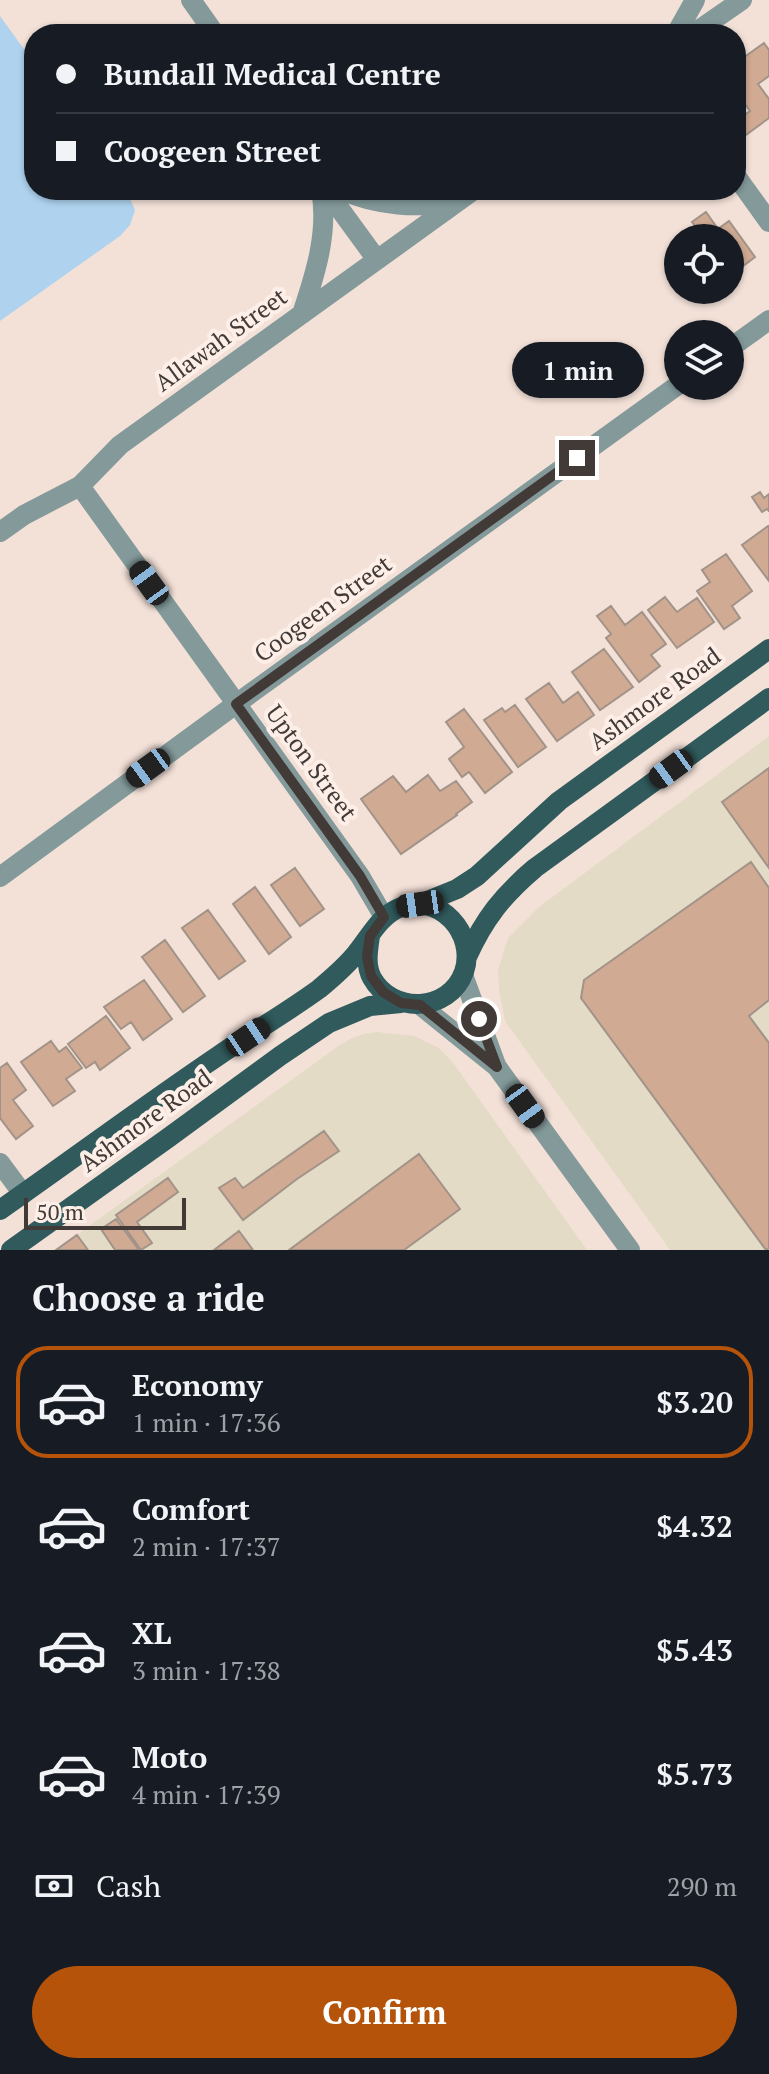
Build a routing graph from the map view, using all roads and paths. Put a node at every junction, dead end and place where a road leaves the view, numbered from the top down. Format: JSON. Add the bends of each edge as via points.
{"nodes":[{"id":1,"x":191,"y":0,"type":"edge"},
{"id":2,"x":695,"y":0,"type":"edge"},
{"id":3,"x":742,"y":0,"type":"edge"},
{"id":4,"x":208,"y":24,"type":"edge"},
{"id":5,"x":682,"y":24,"type":"edge"},
{"id":6,"x":707,"y":24,"type":"edge"},
{"id":7,"x":746,"y":190,"type":"edge"},
{"id":8,"x":323,"y":200,"type":"edge"},
{"id":9,"x":332,"y":200,"type":"edge"},
{"id":10,"x":372,"y":200,"type":"edge"},
{"id":11,"x":452,"y":200,"type":"edge"},
{"id":12,"x":461,"y":200,"type":"edge"},
{"id":13,"x":769,"y":222,"type":"edge"},
{"id":14,"x":377,"y":260,"type":"junction"},
{"id":15,"x":302,"y":314,"type":"junction"},
{"id":16,"x":769,"y":320,"type":"edge"},
{"id":17,"x":744,"y":338,"type":"edge"},
{"id":18,"x":664,"y":395,"type":"edge"},
{"id":19,"x":80,"y":486,"type":"junction"},
{"id":20,"x":0,"y":532,"type":"edge"},
{"id":21,"x":769,"y":649,"type":"edge"},
{"id":22,"x":769,"y":698,"type":"edge"},
{"id":23,"x":236,"y":704,"type":"junction"},
{"id":24,"x":0,"y":877,"type":"edge"},
{"id":25,"x":420,"y":904,"type":"junction"},
{"id":26,"x":384,"y":917,"type":"junction"},
{"id":27,"x":370,"y":936,"type":"junction"},
{"id":28,"x":465,"y":966,"type":"junction"},
{"id":29,"x":410,"y":1004,"type":"junction"},
{"id":30,"x":497,"y":1067,"type":"junction"},
{"id":31,"x":0,"y":1163,"type":"edge"},
{"id":32,"x":23,"y":1194,"type":"junction"},
{"id":33,"x":0,"y":1210,"type":"edge"},
{"id":34,"x":11,"y":1250,"type":"edge"},
{"id":35,"x":630,"y":1250,"type":"edge"}],
"edges":[{"from":1,"to":4,"type":"street"},
{"from":2,"to":5,"type":"street"},
{"from":3,"to":6,"type":"street"},
{"from":7,"to":13,"type":"street"},
{"from":8,"to":15,"type":"street","via":[[322,238]]},
{"from":9,"to":14,"type":"street"},
{"from":10,"to":11,"type":"street","via":[[404,205]]},
{"from":12,"to":14,"type":"street","name":"Allawah Street"},
{"from":14,"to":15,"type":"street","name":"Allawah Street"},
{"from":15,"to":19,"type":"street","name":"Allawah Street","via":[[120,445]]},
{"from":16,"to":17,"type":"street"},
{"from":18,"to":23,"type":"street","name":"Coogeen Street"},
{"from":19,"to":20,"type":"street","name":"Allawah Street"},
{"from":19,"to":23,"type":"street","name":"Upton Street"},
{"from":21,"to":25,"type":"main road","name":"Ashmore Road","via":[[559,801],[477,876]]},
{"from":22,"to":28,"type":"main road","via":[[512,887],[478,931]]},
{"from":23,"to":24,"type":"street","name":"Coogeen Street"},
{"from":23,"to":26,"type":"street","name":"Upton Street"},
{"from":25,"to":26,"type":"main road"},
{"from":25,"to":28,"type":"main road","via":[[439,909],[454,921],[464,938]]},
{"from":26,"to":27,"type":"main road"},
{"from":27,"to":29,"type":"main road","via":[[371,976],[383,992]]},
{"from":27,"to":32,"type":"main road","name":"Ashmore Road","via":[[321,987]]},
{"from":28,"to":29,"type":"main road","via":[[453,990],[438,1001]]},
{"from":28,"to":30,"type":"street"},
{"from":29,"to":30,"type":"street"},
{"from":29,"to":34,"type":"main road","name":"Ashmore Road","via":[[370,1006],[329,1023]]},
{"from":30,"to":35,"type":"street"},
{"from":31,"to":32,"type":"street"},
{"from":32,"to":33,"type":"main road","name":"Ashmore Road"}]}
